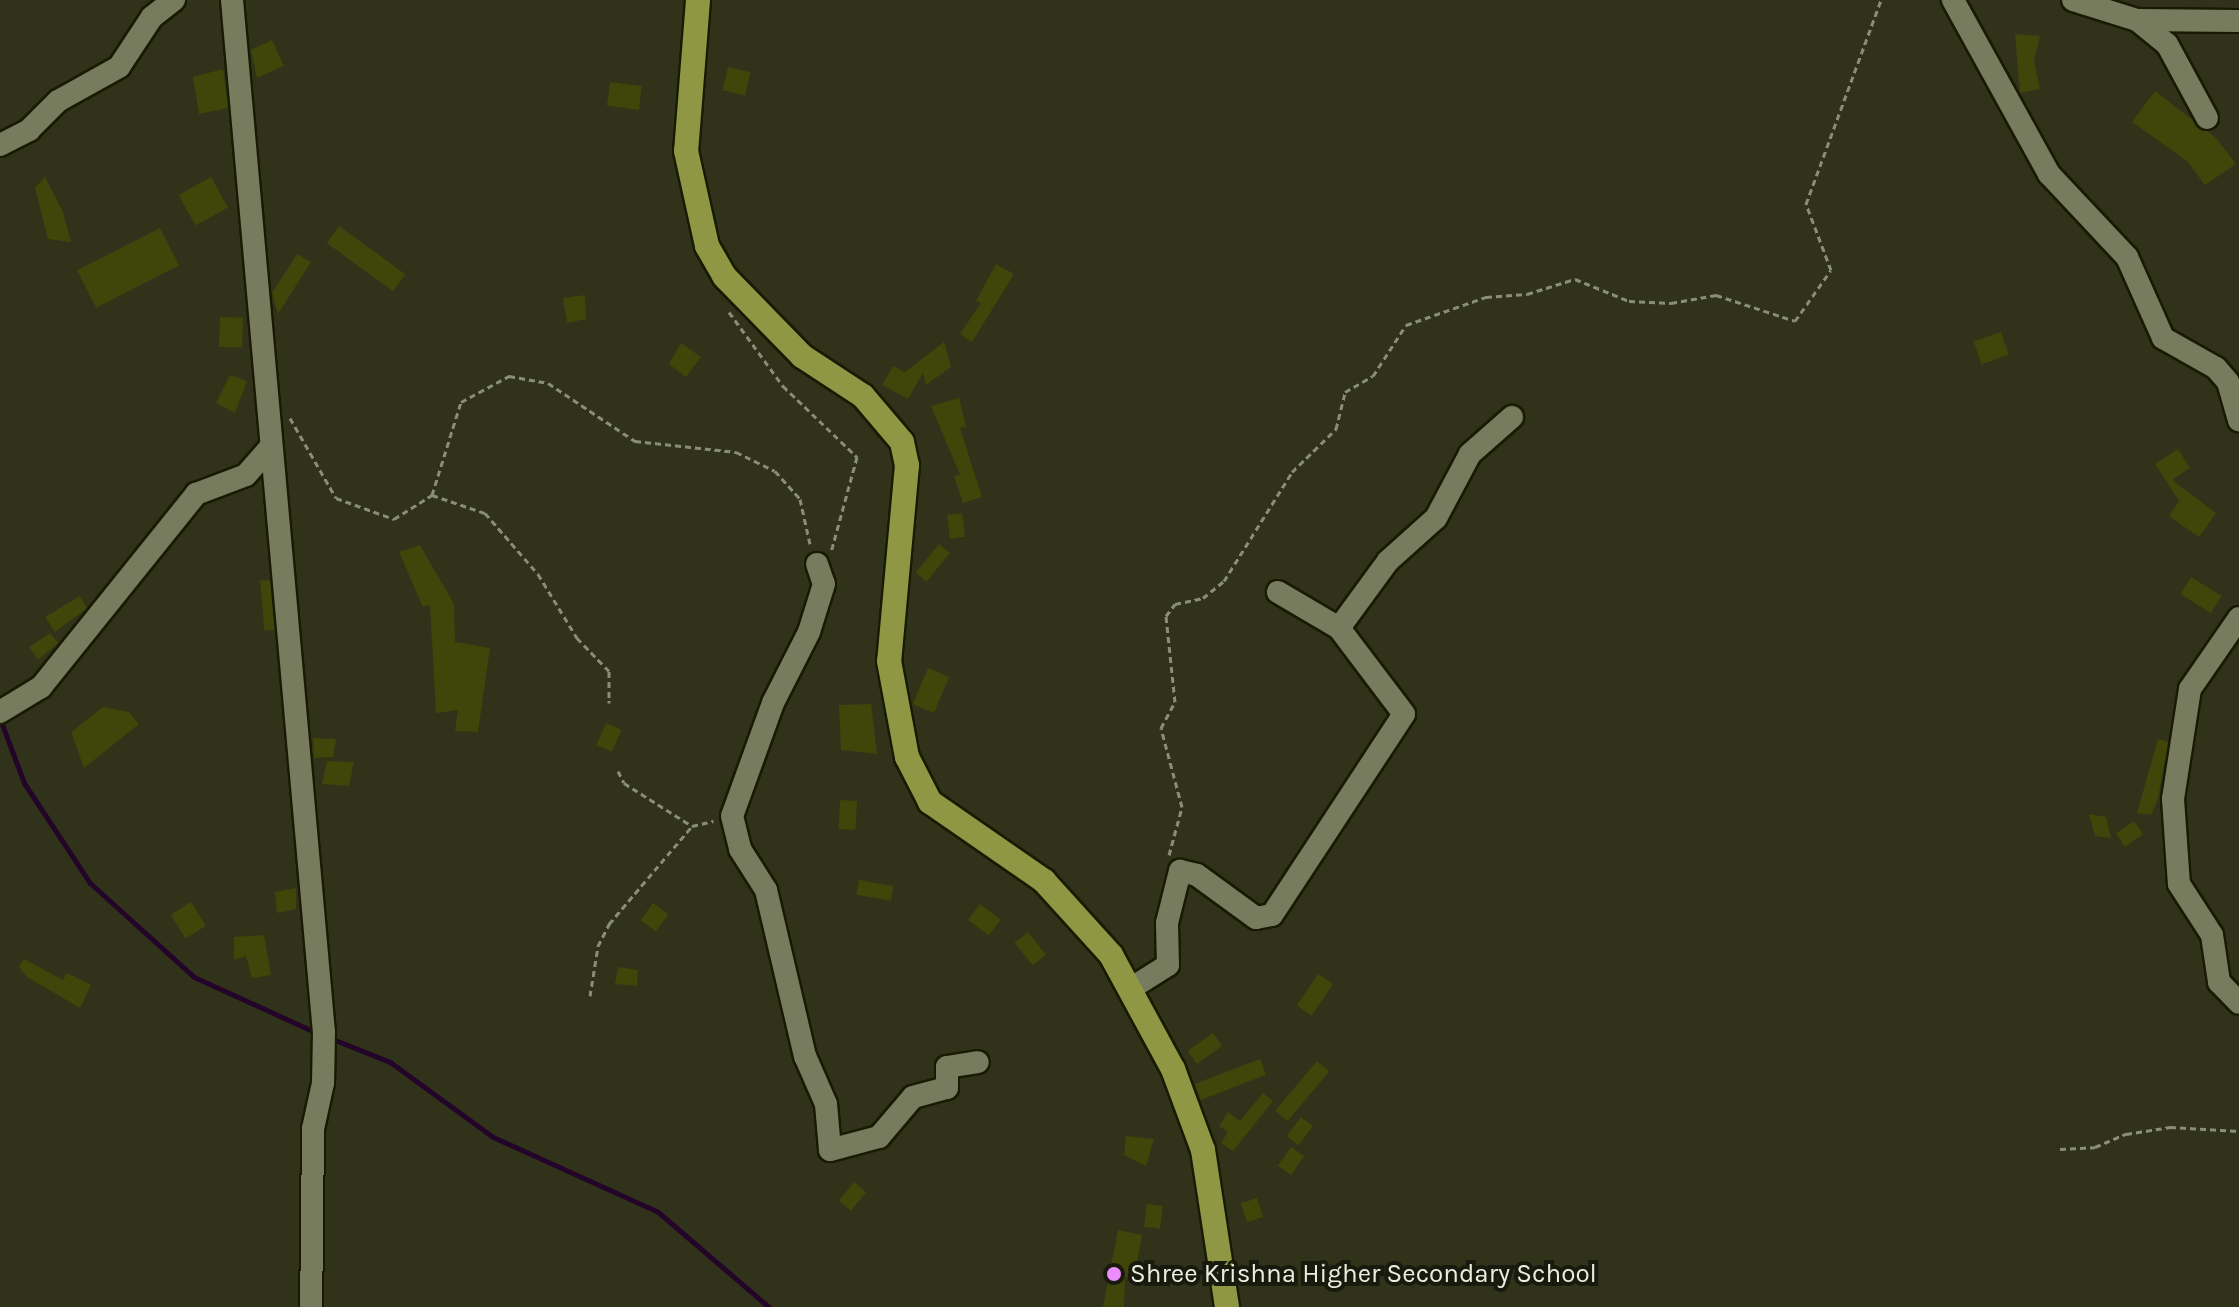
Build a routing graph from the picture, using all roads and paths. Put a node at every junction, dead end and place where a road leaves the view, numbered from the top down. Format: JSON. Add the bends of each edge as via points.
{"nodes":[{"id":1,"x":174,"y":0,"type":"edge"},
{"id":2,"x":232,"y":0,"type":"edge"},
{"id":3,"x":698,"y":0,"type":"edge"},
{"id":4,"x":1881,"y":0,"type":"edge"},
{"id":5,"x":1953,"y":0,"type":"edge"},
{"id":6,"x":2073,"y":0,"type":"edge"},
{"id":7,"x":2137,"y":20,"type":"junction"},
{"id":8,"x":2239,"y":21,"type":"edge"},
{"id":9,"x":2207,"y":118,"type":"dead end"},
{"id":10,"x":1,"y":145,"type":"edge"},
{"id":11,"x":723,"y":301,"type":"dead end"},
{"id":12,"x":268,"y":413,"type":"junction"},
{"id":13,"x":1512,"y":417,"type":"dead end"},
{"id":14,"x":2239,"y":420,"type":"edge"},
{"id":15,"x":268,"y":450,"type":"junction"},
{"id":16,"x":432,"y":495,"type":"junction"},
{"id":17,"x":817,"y":564,"type":"junction"},
{"id":18,"x":1278,"y":592,"type":"dead end"},
{"id":19,"x":2239,"y":618,"type":"edge"},
{"id":20,"x":1339,"y":628,"type":"junction"},
{"id":21,"x":609,"y":703,"type":"dead end"},
{"id":22,"x":0,"y":712,"type":"edge"},
{"id":23,"x":618,"y":771,"type":"dead end"},
{"id":24,"x":732,"y":816,"type":"junction"},
{"id":25,"x":692,"y":826,"type":"junction"},
{"id":26,"x":1180,"y":871,"type":"junction"},
{"id":27,"x":1130,"y":989,"type":"junction"},
{"id":28,"x":590,"y":996,"type":"dead end"},
{"id":29,"x":2239,"y":1003,"type":"edge"},
{"id":30,"x":978,"y":1062,"type":"dead end"},
{"id":31,"x":2239,"y":1131,"type":"edge"},
{"id":32,"x":2060,"y":1149,"type":"dead end"},
{"id":33,"x":311,"y":1307,"type":"edge"},
{"id":34,"x":1227,"y":1307,"type":"edge"}],
"edges":[{"from":1,"to":10,"type":"street","via":[[152,17],[119,67],[58,101]]},
{"from":2,"to":12,"type":"street"},
{"from":3,"to":27,"type":"main road","via":[[686,151],[707,246],[724,276],[802,356],[863,396],[902,442],[907,465],[889,661],[907,757],[930,802],[1044,881],[1111,955]]},
{"from":4,"to":26,"type":"path","via":[[1806,204],[1831,270],[1795,321],[1716,295],[1671,303],[1629,301],[1575,279],[1527,294],[1486,297],[1406,325],[1373,376],[1345,392],[1336,429],[1292,472],[1224,581],[1203,598],[1175,604],[1166,616],[1175,702],[1161,728],[1182,807],[1167,847]]},
{"from":5,"to":14,"type":"street","via":[[2049,174],[2127,257],[2163,338],[2228,382]]},
{"from":6,"to":7,"type":"street"},
{"from":7,"to":8,"type":"street"},
{"from":7,"to":9,"type":"street","via":[[2167,44]]},
{"from":11,"to":17,"type":"path","via":[[783,386],[857,457],[830,553]]},
{"from":12,"to":15,"type":"street"},
{"from":12,"to":16,"type":"path","via":[[293,419],[336,498],[394,519]]},
{"from":13,"to":20,"type":"street","via":[[1470,454],[1436,518],[1388,561]]},
{"from":15,"to":22,"type":"street","via":[[246,475],[196,494],[41,687]]},
{"from":15,"to":33,"type":"street","via":[[324,1032],[323,1083],[313,1129]]},
{"from":16,"to":17,"type":"path","via":[[461,402],[509,376],[548,383],[635,441],[736,452],[775,471],[800,499]]},
{"from":16,"to":21,"type":"path","via":[[485,513],[538,574],[577,638],[609,671]]},
{"from":17,"to":24,"type":"street","via":[[824,584],[809,632],[773,703]]},
{"from":18,"to":20,"type":"street"},
{"from":19,"to":29,"type":"street","via":[[2190,689],[2173,799],[2179,884],[2212,935],[2219,982]]},
{"from":20,"to":26,"type":"street","via":[[1401,703],[1404,714],[1393,734],[1272,915],[1256,918],[1197,875]]},
{"from":23,"to":25,"type":"path","via":[[624,783]]},
{"from":24,"to":25,"type":"path"},
{"from":24,"to":30,"type":"street","via":[[740,849],[766,890],[805,1056],[826,1104],[830,1150],[879,1137],[913,1097],[947,1088],[947,1067]]},
{"from":25,"to":28,"type":"path","via":[[609,924],[598,946]]},
{"from":26,"to":27,"type":"street","via":[[1167,923],[1168,965]]},
{"from":27,"to":34,"type":"main road","via":[[1173,1069],[1203,1150]]},
{"from":31,"to":32,"type":"path","via":[[2170,1127],[2126,1134],[2095,1147]]}]}
